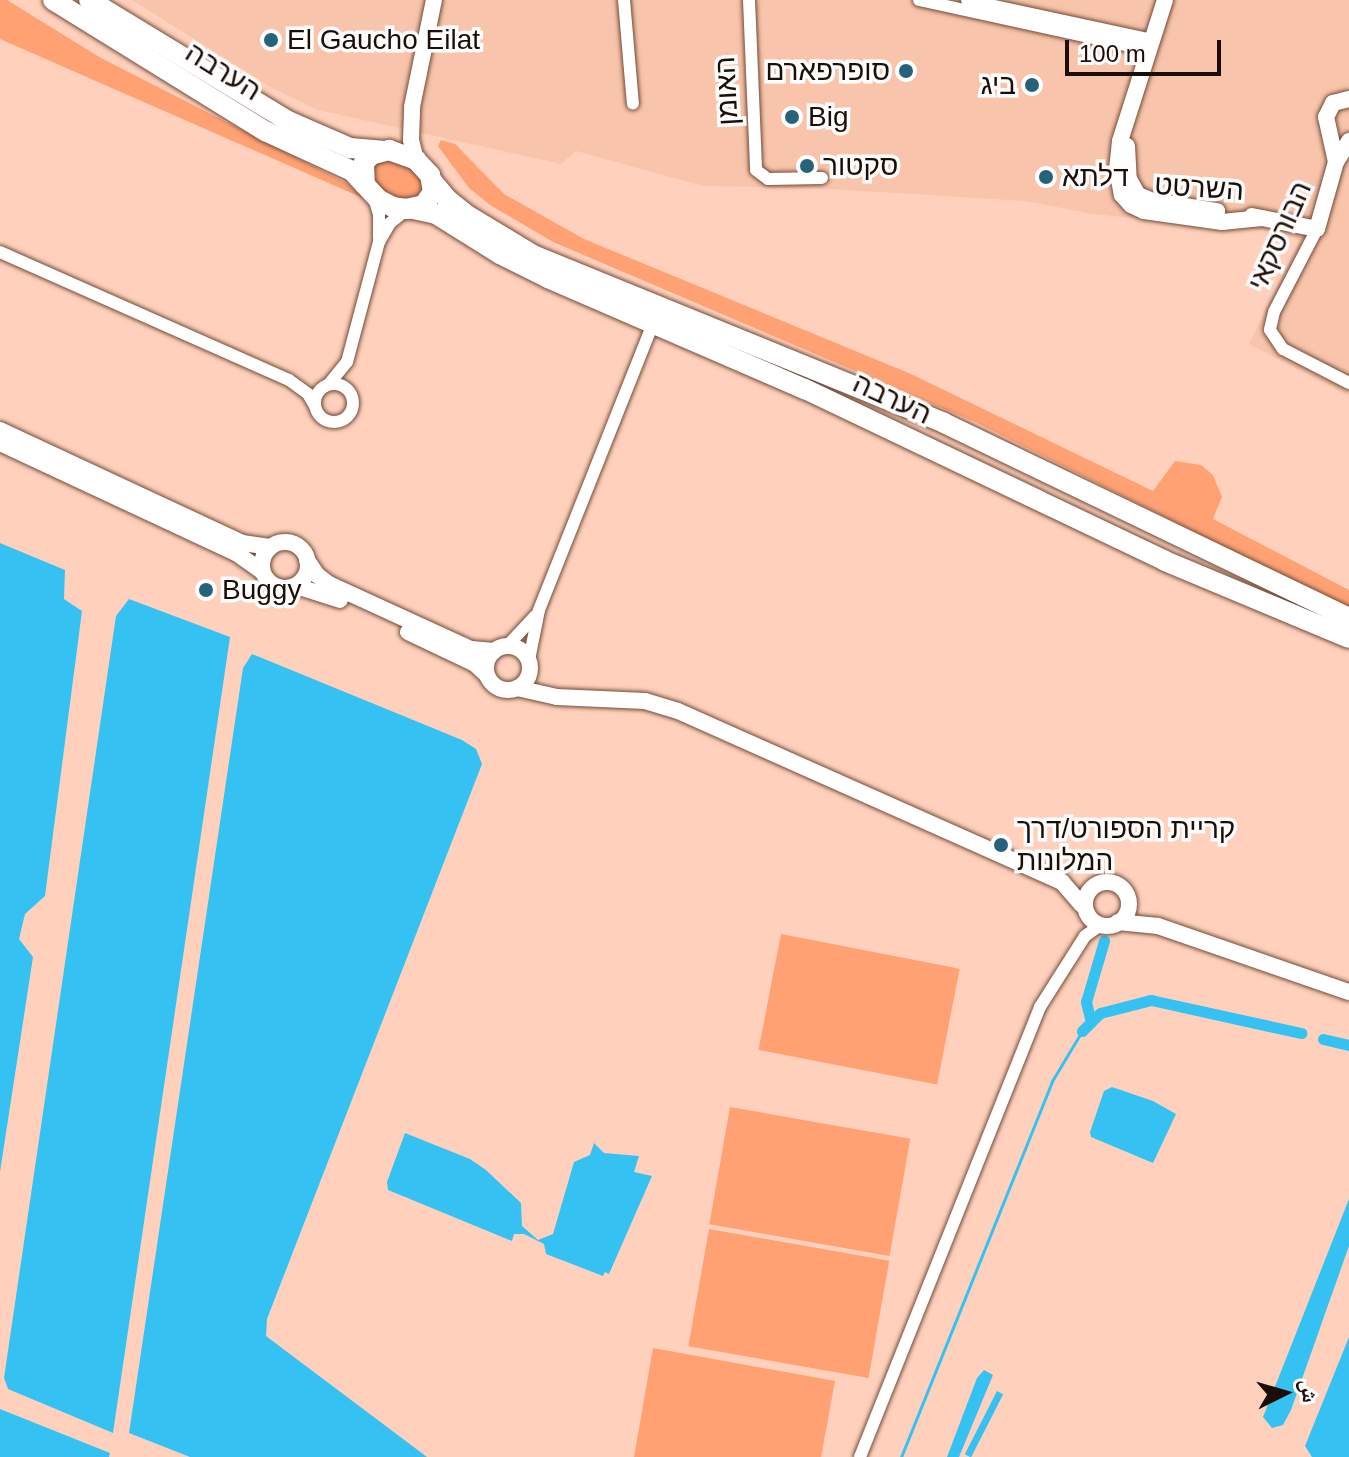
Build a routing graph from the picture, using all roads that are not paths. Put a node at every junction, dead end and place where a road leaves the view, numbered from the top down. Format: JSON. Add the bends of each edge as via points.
{"nodes":[{"id":1,"x":53,"y":0,"type":"edge"},
{"id":2,"x":89,"y":0,"type":"edge"},
{"id":3,"x":434,"y":0,"type":"edge"},
{"id":4,"x":624,"y":0,"type":"edge"},
{"id":5,"x":749,"y":0,"type":"edge"},
{"id":6,"x":919,"y":0,"type":"edge"},
{"id":7,"x":967,"y":0,"type":"edge"},
{"id":8,"x":1165,"y":0,"type":"edge"},
{"id":9,"x":1150,"y":45,"type":"junction"},
{"id":10,"x":1349,"y":99,"type":"edge"},
{"id":11,"x":633,"y":104,"type":"dead end"},
{"id":12,"x":412,"y":107,"type":"junction"},
{"id":13,"x":1330,"y":132,"type":"junction"},
{"id":14,"x":1349,"y":140,"type":"edge"},
{"id":15,"x":384,"y":151,"type":"junction"},
{"id":16,"x":416,"y":160,"type":"junction"},
{"id":17,"x":1336,"y":162,"type":"junction"},
{"id":18,"x":822,"y":178,"type":"dead end"},
{"id":19,"x":432,"y":181,"type":"junction"},
{"id":20,"x":369,"y":190,"type":"junction"},
{"id":21,"x":410,"y":209,"type":"junction"},
{"id":22,"x":1317,"y":229,"type":"junction"},
{"id":23,"x":379,"y":242,"type":"junction"},
{"id":24,"x":0,"y":252,"type":"edge"},
{"id":25,"x":653,"y":324,"type":"junction"},
{"id":26,"x":347,"y":362,"type":"junction"},
{"id":27,"x":289,"y":380,"type":"junction"},
{"id":28,"x":1349,"y":383,"type":"edge"},
{"id":29,"x":326,"y":385,"type":"junction"},
{"id":30,"x":347,"y":388,"type":"junction"},
{"id":31,"x":315,"y":406,"type":"junction"},
{"id":32,"x":0,"y":430,"type":"edge"},
{"id":33,"x":0,"y":443,"type":"edge"},
{"id":34,"x":270,"y":547,"type":"junction"},
{"id":35,"x":307,"y":560,"type":"junction"},
{"id":36,"x":262,"y":571,"type":"junction"},
{"id":37,"x":296,"y":586,"type":"junction"},
{"id":38,"x":539,"y":610,"type":"junction"},
{"id":39,"x":1347,"y":633,"type":"edge"},
{"id":40,"x":501,"y":648,"type":"junction"},
{"id":41,"x":530,"y":663,"type":"junction"},
{"id":42,"x":487,"y":675,"type":"junction"},
{"id":43,"x":517,"y":688,"type":"junction"},
{"id":44,"x":565,"y":697,"type":"junction"},
{"id":45,"x":1062,"y":882,"type":"junction"},
{"id":46,"x":1100,"y":885,"type":"junction"},
{"id":47,"x":1131,"y":898,"type":"junction"},
{"id":48,"x":1097,"y":917,"type":"junction"},
{"id":49,"x":1163,"y":928,"type":"junction"},
{"id":50,"x":1349,"y":992,"type":"edge"},
{"id":51,"x":860,"y":1457,"type":"edge"}],
"edges":[{"from":1,"to":20,"type":"highway","name":"הערבה","via":[[267,132],[352,171]]},
{"from":2,"to":15,"type":"highway","name":"הערבה","via":[[293,124],[350,148]]},
{"from":3,"to":12,"type":"street"},
{"from":4,"to":11,"type":"street"},
{"from":5,"to":18,"type":"street","name":"האומן","via":[[755,163],[761,177]]},
{"from":6,"to":9,"type":"street"},
{"from":7,"to":9,"type":"street"},
{"from":8,"to":9,"type":"street"},
{"from":9,"to":22,"type":"street","name":"השרטט","via":[[1120,141],[1117,179],[1131,205],[1215,221],[1262,218]]},
{"from":10,"to":13,"type":"street","via":[[1328,109]]},
{"from":12,"to":15,"type":"street"},
{"from":12,"to":16,"type":"street"},
{"from":13,"to":14,"type":"street","name":"הבורסקאי"},
{"from":13,"to":17,"type":"street","name":"הבורסקאי"},
{"from":14,"to":17,"type":"street","name":"הבורסקאי"},
{"from":15,"to":16,"type":"highway"},
{"from":15,"to":20,"type":"highway","via":[[364,163]]},
{"from":16,"to":19,"type":"highway"},
{"from":17,"to":22,"type":"street","name":"הבורסקאי"},
{"from":19,"to":21,"type":"highway","via":[[431,197]]},
{"from":19,"to":39,"type":"highway","name":"הערבה","via":[[460,211],[533,255],[944,423]]},
{"from":20,"to":21,"type":"highway","via":[[393,207]]},
{"from":20,"to":23,"type":"street","via":[[379,214]]},
{"from":21,"to":23,"type":"street","via":[[390,223]]},
{"from":21,"to":25,"type":"highway","name":"הערבה","via":[[436,214],[524,267]]},
{"from":22,"to":28,"type":"street","name":"הבורסקאי","via":[[1270,330],[1283,349]]},
{"from":23,"to":26,"type":"street"},
{"from":24,"to":27,"type":"street"},
{"from":25,"to":38,"type":"street"},
{"from":25,"to":39,"type":"highway","name":"הערבה","via":[[861,415],[1165,561]]},
{"from":26,"to":29,"type":"street"},
{"from":26,"to":30,"type":"street"},
{"from":27,"to":29,"type":"street"},
{"from":27,"to":31,"type":"street"},
{"from":29,"to":30,"type":"street"},
{"from":29,"to":31,"type":"street"},
{"from":30,"to":31,"type":"street","via":[[354,406],[342,421],[324,419]]},
{"from":32,"to":34,"type":"street","via":[[242,543]]},
{"from":33,"to":36,"type":"street","via":[[236,553]]},
{"from":34,"to":35,"type":"street","via":[[292,543]]},
{"from":34,"to":36,"type":"street"},
{"from":35,"to":37,"type":"street","via":[[306,575]]},
{"from":35,"to":40,"type":"street","via":[[329,584],[471,649]]},
{"from":36,"to":37,"type":"street","via":[[274,586]]},
{"from":37,"to":42,"type":"street","via":[[467,660]]},
{"from":38,"to":40,"type":"street"},
{"from":38,"to":41,"type":"street"},
{"from":40,"to":41,"type":"street","via":[[522,650]]},
{"from":40,"to":42,"type":"street","via":[[486,663]]},
{"from":41,"to":43,"type":"street","via":[[529,677]]},
{"from":41,"to":44,"type":"street","via":[[547,687]]},
{"from":42,"to":43,"type":"street","via":[[498,688]]},
{"from":43,"to":44,"type":"street"},
{"from":44,"to":45,"type":"street","via":[[664,706]]},
{"from":45,"to":46,"type":"street"},
{"from":45,"to":48,"type":"street"},
{"from":46,"to":47,"type":"street","via":[[1119,886]]},
{"from":46,"to":48,"type":"street","via":[[1088,891]]},
{"from":47,"to":48,"type":"street","via":[[1130,910]]},
{"from":47,"to":49,"type":"street"},
{"from":48,"to":49,"type":"street"},
{"from":48,"to":51,"type":"street","via":[[1040,1007]]},
{"from":49,"to":50,"type":"street"}]}
